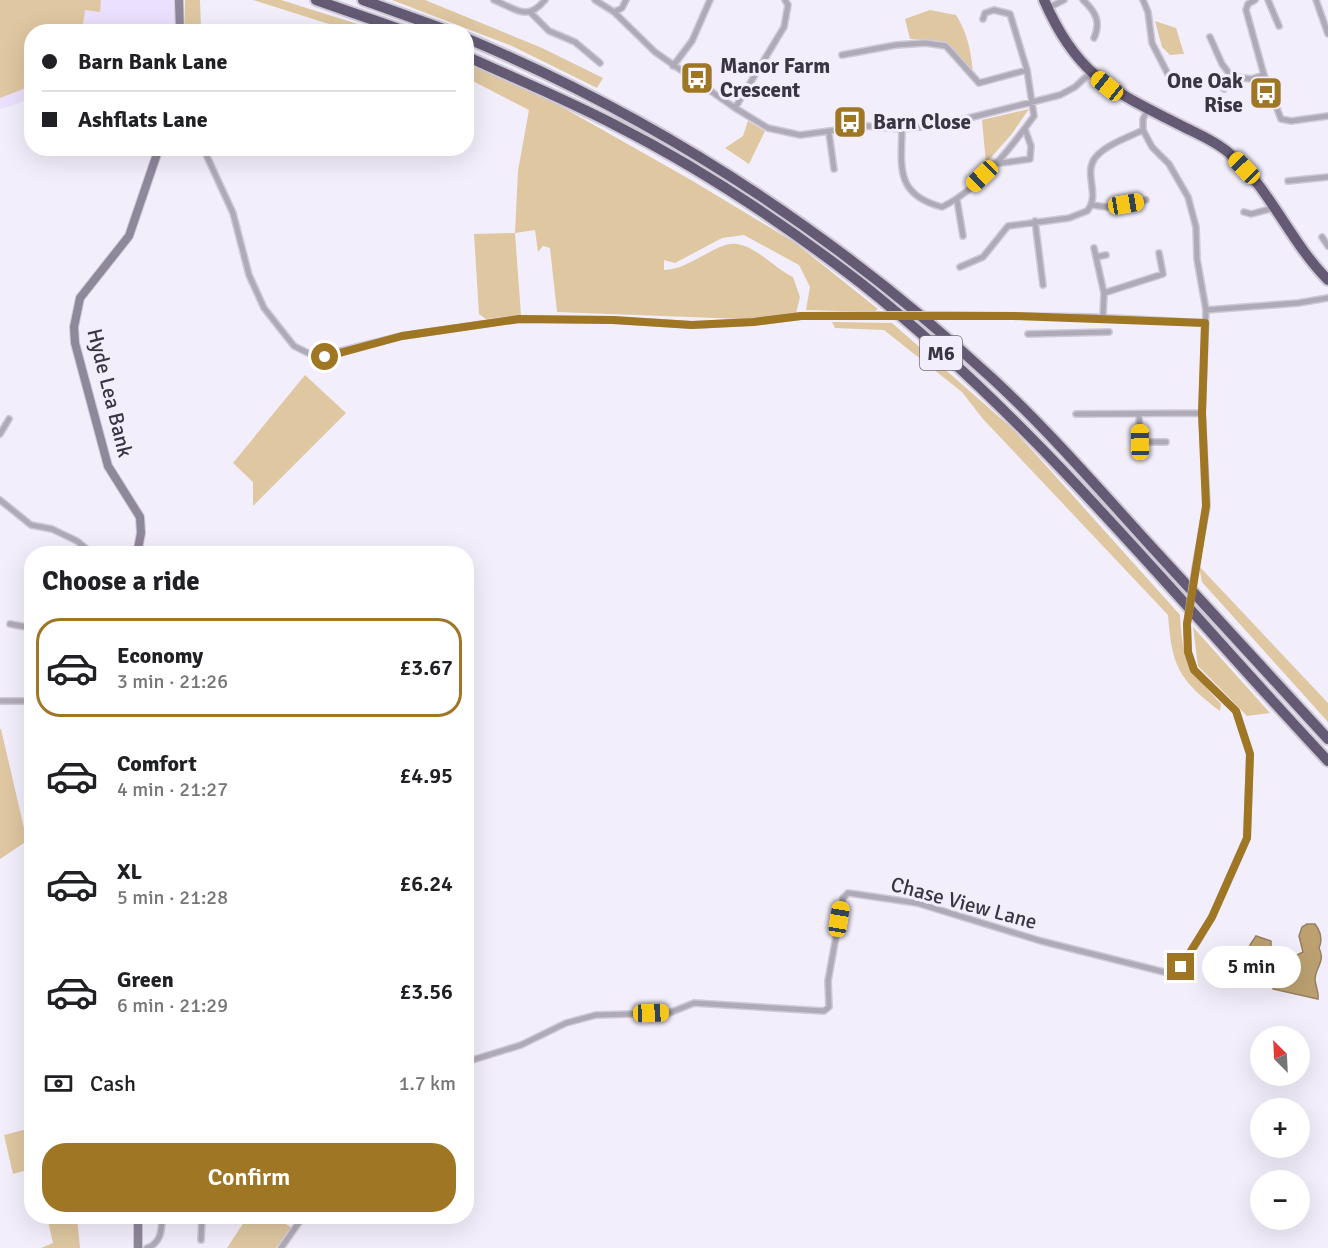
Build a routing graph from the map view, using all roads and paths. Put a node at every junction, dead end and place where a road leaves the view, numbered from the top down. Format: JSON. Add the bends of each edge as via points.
{"nodes":[{"id":1,"x":179,"y":0,"type":"edge"},
{"id":2,"x":316,"y":0,"type":"edge"},
{"id":3,"x":363,"y":0,"type":"edge"},
{"id":4,"x":494,"y":0,"type":"edge"},
{"id":5,"x":545,"y":0,"type":"edge"},
{"id":6,"x":595,"y":0,"type":"edge"},
{"id":7,"x":626,"y":0,"type":"edge"},
{"id":8,"x":711,"y":0,"type":"edge"},
{"id":9,"x":785,"y":0,"type":"edge"},
{"id":10,"x":1064,"y":0,"type":"edge"},
{"id":11,"x":1083,"y":0,"type":"edge"},
{"id":12,"x":1143,"y":0,"type":"edge"},
{"id":13,"x":1255,"y":0,"type":"edge"},
{"id":14,"x":1268,"y":0,"type":"edge"},
{"id":15,"x":1316,"y":0,"type":"edge"},
{"id":16,"x":1046,"y":4,"type":"edge"},
{"id":17,"x":614,"y":12,"type":"junction"},
{"id":18,"x":531,"y":13,"type":"junction"},
{"id":19,"x":983,"y":19,"type":"dead end"},
{"id":20,"x":180,"y":24,"type":"edge"},
{"id":21,"x":385,"y":24,"type":"edge"},
{"id":22,"x":430,"y":24,"type":"edge"},
{"id":23,"x":1279,"y":26,"type":"dead end"},
{"id":24,"x":1328,"y":34,"type":"edge"},
{"id":25,"x":1210,"y":37,"type":"dead end"},
{"id":26,"x":1094,"y":38,"type":"dead end"},
{"id":27,"x":474,"y":41,"type":"edge"},
{"id":28,"x":842,"y":55,"type":"dead end"},
{"id":29,"x":474,"y":60,"type":"edge"},
{"id":30,"x":600,"y":63,"type":"dead end"},
{"id":31,"x":673,"y":66,"type":"junction"},
{"id":32,"x":1027,"y":70,"type":"junction"},
{"id":33,"x":1090,"y":73,"type":"junction"},
{"id":34,"x":1264,"y":75,"type":"junction"},
{"id":35,"x":1231,"y":76,"type":"junction"},
{"id":36,"x":1172,"y":82,"type":"dead end"},
{"id":37,"x":1224,"y":89,"type":"dead end"},
{"id":38,"x":1032,"y":101,"type":"junction"},
{"id":39,"x":735,"y":108,"type":"junction"},
{"id":40,"x":1148,"y":109,"type":"junction"},
{"id":41,"x":1328,"y":116,"type":"edge"},
{"id":42,"x":902,"y":129,"type":"junction"},
{"id":43,"x":1025,"y":129,"type":"junction"},
{"id":44,"x":1143,"y":130,"type":"junction"},
{"id":45,"x":829,"y":133,"type":"junction"},
{"id":46,"x":156,"y":156,"type":"edge"},
{"id":47,"x":207,"y":156,"type":"edge"},
{"id":48,"x":994,"y":164,"type":"junction"},
{"id":49,"x":834,"y":170,"type":"dead end"},
{"id":50,"x":1328,"y":177,"type":"edge"},
{"id":51,"x":1288,"y":181,"type":"dead end"},
{"id":52,"x":957,"y":200,"type":"junction"},
{"id":53,"x":1146,"y":200,"type":"dead end"},
{"id":54,"x":1092,"y":205,"type":"junction"},
{"id":55,"x":1274,"y":208,"type":"junction"},
{"id":56,"x":1244,"y":212,"type":"dead end"},
{"id":57,"x":1035,"y":221,"type":"junction"},
{"id":58,"x":963,"y":236,"type":"dead end"},
{"id":59,"x":1322,"y":237,"type":"dead end"},
{"id":60,"x":1328,"y":246,"type":"edge"},
{"id":61,"x":1094,"y":249,"type":"dead end"},
{"id":62,"x":1159,"y":253,"type":"dead end"},
{"id":63,"x":1106,"y":255,"type":"dead end"},
{"id":64,"x":1096,"y":257,"type":"junction"},
{"id":65,"x":960,"y":267,"type":"dead end"},
{"id":66,"x":1328,"y":279,"type":"edge"},
{"id":67,"x":1043,"y":285,"type":"dead end"},
{"id":68,"x":1104,"y":293,"type":"junction"},
{"id":69,"x":1328,"y":298,"type":"edge"},
{"id":70,"x":1206,"y":310,"type":"junction"},
{"id":71,"x":1094,"y":317,"type":"junction"},
{"id":72,"x":1103,"y":317,"type":"junction"},
{"id":73,"x":1205,"y":323,"type":"junction"},
{"id":74,"x":1093,"y":332,"type":"junction"},
{"id":75,"x":1109,"y":332,"type":"dead end"},
{"id":76,"x":1028,"y":334,"type":"dead end"},
{"id":77,"x":1202,"y":413,"type":"junction"},
{"id":78,"x":1076,"y":414,"type":"dead end"},
{"id":79,"x":1140,"y":414,"type":"junction"},
{"id":80,"x":9,"y":419,"type":"dead end"},
{"id":81,"x":0,"y":434,"type":"edge"},
{"id":82,"x":1166,"y":442,"type":"dead end"},
{"id":83,"x":0,"y":500,"type":"edge"},
{"id":84,"x":83,"y":546,"type":"edge"},
{"id":85,"x":139,"y":546,"type":"edge"},
{"id":86,"x":10,"y":624,"type":"dead end"},
{"id":87,"x":24,"y":627,"type":"edge"},
{"id":88,"x":0,"y":701,"type":"edge"},
{"id":89,"x":24,"y":701,"type":"edge"},
{"id":90,"x":1328,"y":739,"type":"edge"},
{"id":91,"x":1328,"y":761,"type":"edge"},
{"id":92,"x":474,"y":1060,"type":"edge"},
{"id":93,"x":138,"y":1224,"type":"edge"},
{"id":94,"x":162,"y":1224,"type":"edge"},
{"id":95,"x":202,"y":1224,"type":"edge"},
{"id":96,"x":298,"y":1224,"type":"edge"},
{"id":97,"x":201,"y":1240,"type":"dead end"},
{"id":98,"x":138,"y":1248,"type":"edge"},
{"id":99,"x":147,"y":1248,"type":"edge"},
{"id":100,"x":281,"y":1248,"type":"edge"}],
"edges":[{"from":1,"to":20,"type":"street"},
{"from":2,"to":21,"type":"highway"},
{"from":3,"to":22,"type":"highway"},
{"from":4,"to":18,"type":"street"},
{"from":5,"to":18,"type":"street"},
{"from":6,"to":17,"type":"street"},
{"from":7,"to":17,"type":"street"},
{"from":8,"to":31,"type":"street","via":[[692,40]]},
{"from":9,"to":39,"type":"street","via":[[788,5],[784,27]]},
{"from":10,"to":16,"type":"street"},
{"from":11,"to":26,"type":"street","via":[[1097,17],[1099,27]]},
{"from":12,"to":36,"type":"street","via":[[1152,43]]},
{"from":13,"to":34,"type":"street","via":[[1246,10]]},
{"from":14,"to":23,"type":"street"},
{"from":15,"to":24,"type":"street"},
{"from":16,"to":33,"type":"highway","via":[[1062,37]]},
{"from":17,"to":31,"type":"street"},
{"from":18,"to":30,"type":"street","via":[[549,31],[575,42]]},
{"from":19,"to":32,"type":"street","via":[[985,13],[994,10],[1010,14]]},
{"from":25,"to":35,"type":"street"},
{"from":27,"to":90,"type":"highway","number":"M6","via":[[626,113],[747,185],[871,274],[993,380],[1089,475]]},
{"from":28,"to":32,"type":"street","via":[[926,43],[946,46],[979,82]]},
{"from":29,"to":91,"type":"highway","number":"M6","via":[[616,125],[742,199],[862,284],[985,391],[1054,459]]},
{"from":31,"to":39,"type":"street"},
{"from":32,"to":38,"type":"street"},
{"from":33,"to":38,"type":"street","via":[[1068,92]]},
{"from":33,"to":40,"type":"highway"},
{"from":34,"to":35,"type":"street","via":[[1251,79]]},
{"from":34,"to":41,"type":"street","via":[[1284,122]]},
{"from":35,"to":37,"type":"street"},
{"from":38,"to":42,"type":"street","via":[[945,124]]},
{"from":38,"to":43,"type":"street","via":[[1034,116]]},
{"from":39,"to":45,"type":"street","via":[[768,128],[800,135]]},
{"from":40,"to":44,"type":"street"},
{"from":40,"to":55,"type":"highway","via":[[1230,154]]},
{"from":42,"to":45,"type":"street","via":[[867,126]]},
{"from":42,"to":52,"type":"street","via":[[901,171],[909,190],[921,202],[942,207]]},
{"from":43,"to":48,"type":"street"},
{"from":43,"to":48,"type":"street","via":[[1031,146],[1030,159]]},
{"from":44,"to":54,"type":"street","via":[[1093,160]]},
{"from":44,"to":70,"type":"street","via":[[1188,197],[1196,227]]},
{"from":45,"to":49,"type":"street"},
{"from":46,"to":85,"type":"street","name":"Hyde Lea Bank","via":[[129,236],[80,298],[74,327],[108,466],[140,517]]},
{"from":47,"to":71,"type":"street","bridge":true,"via":[[233,213],[249,275],[264,309],[294,346],[316,357],[402,336],[519,319],[692,325],[801,316]]},
{"from":48,"to":52,"type":"street"},
{"from":50,"to":51,"type":"street"},
{"from":52,"to":58,"type":"street"},
{"from":53,"to":54,"type":"street","via":[[1107,207]]},
{"from":54,"to":57,"type":"street","via":[[1080,214]]},
{"from":55,"to":56,"type":"street"},
{"from":55,"to":66,"type":"highway"},
{"from":57,"to":65,"type":"street","via":[[1008,226],[984,257]]},
{"from":57,"to":67,"type":"street"},
{"from":59,"to":60,"type":"street"},
{"from":61,"to":64,"type":"street"},
{"from":62,"to":68,"type":"street","via":[[1163,274]]},
{"from":63,"to":64,"type":"street"},
{"from":64,"to":68,"type":"street"},
{"from":68,"to":72,"type":"street"},
{"from":69,"to":70,"type":"street"},
{"from":70,"to":73,"type":"street"},
{"from":71,"to":72,"type":"street"},
{"from":71,"to":74,"type":"street"},
{"from":72,"to":73,"type":"street"},
{"from":73,"to":77,"type":"street"},
{"from":74,"to":75,"type":"street"},
{"from":74,"to":76,"type":"street"},
{"from":77,"to":79,"type":"street"},
{"from":77,"to":92,"type":"street","name":"Chase View Lane","bridge":true,"via":[[1206,506],[1187,624],[1188,652],[1194,670],[1236,711],[1250,754],[1247,838],[1212,917],[1183,966],[1164,972],[1041,941],[917,903],[848,893],[843,898],[828,981],[829,1007],[824,1011],[694,1003],[669,1013],[596,1015]]},
{"from":78,"to":79,"type":"street"},
{"from":79,"to":82,"type":"street","via":[[1140,442]]},
{"from":80,"to":81,"type":"street"},
{"from":83,"to":84,"type":"street","via":[[31,525],[52,529]]},
{"from":86,"to":87,"type":"street"},
{"from":88,"to":89,"type":"street"},
{"from":93,"to":98,"type":"street"},
{"from":94,"to":99,"type":"street","via":[[162,1233]]},
{"from":95,"to":97,"type":"street"},
{"from":96,"to":100,"type":"street"}]}
